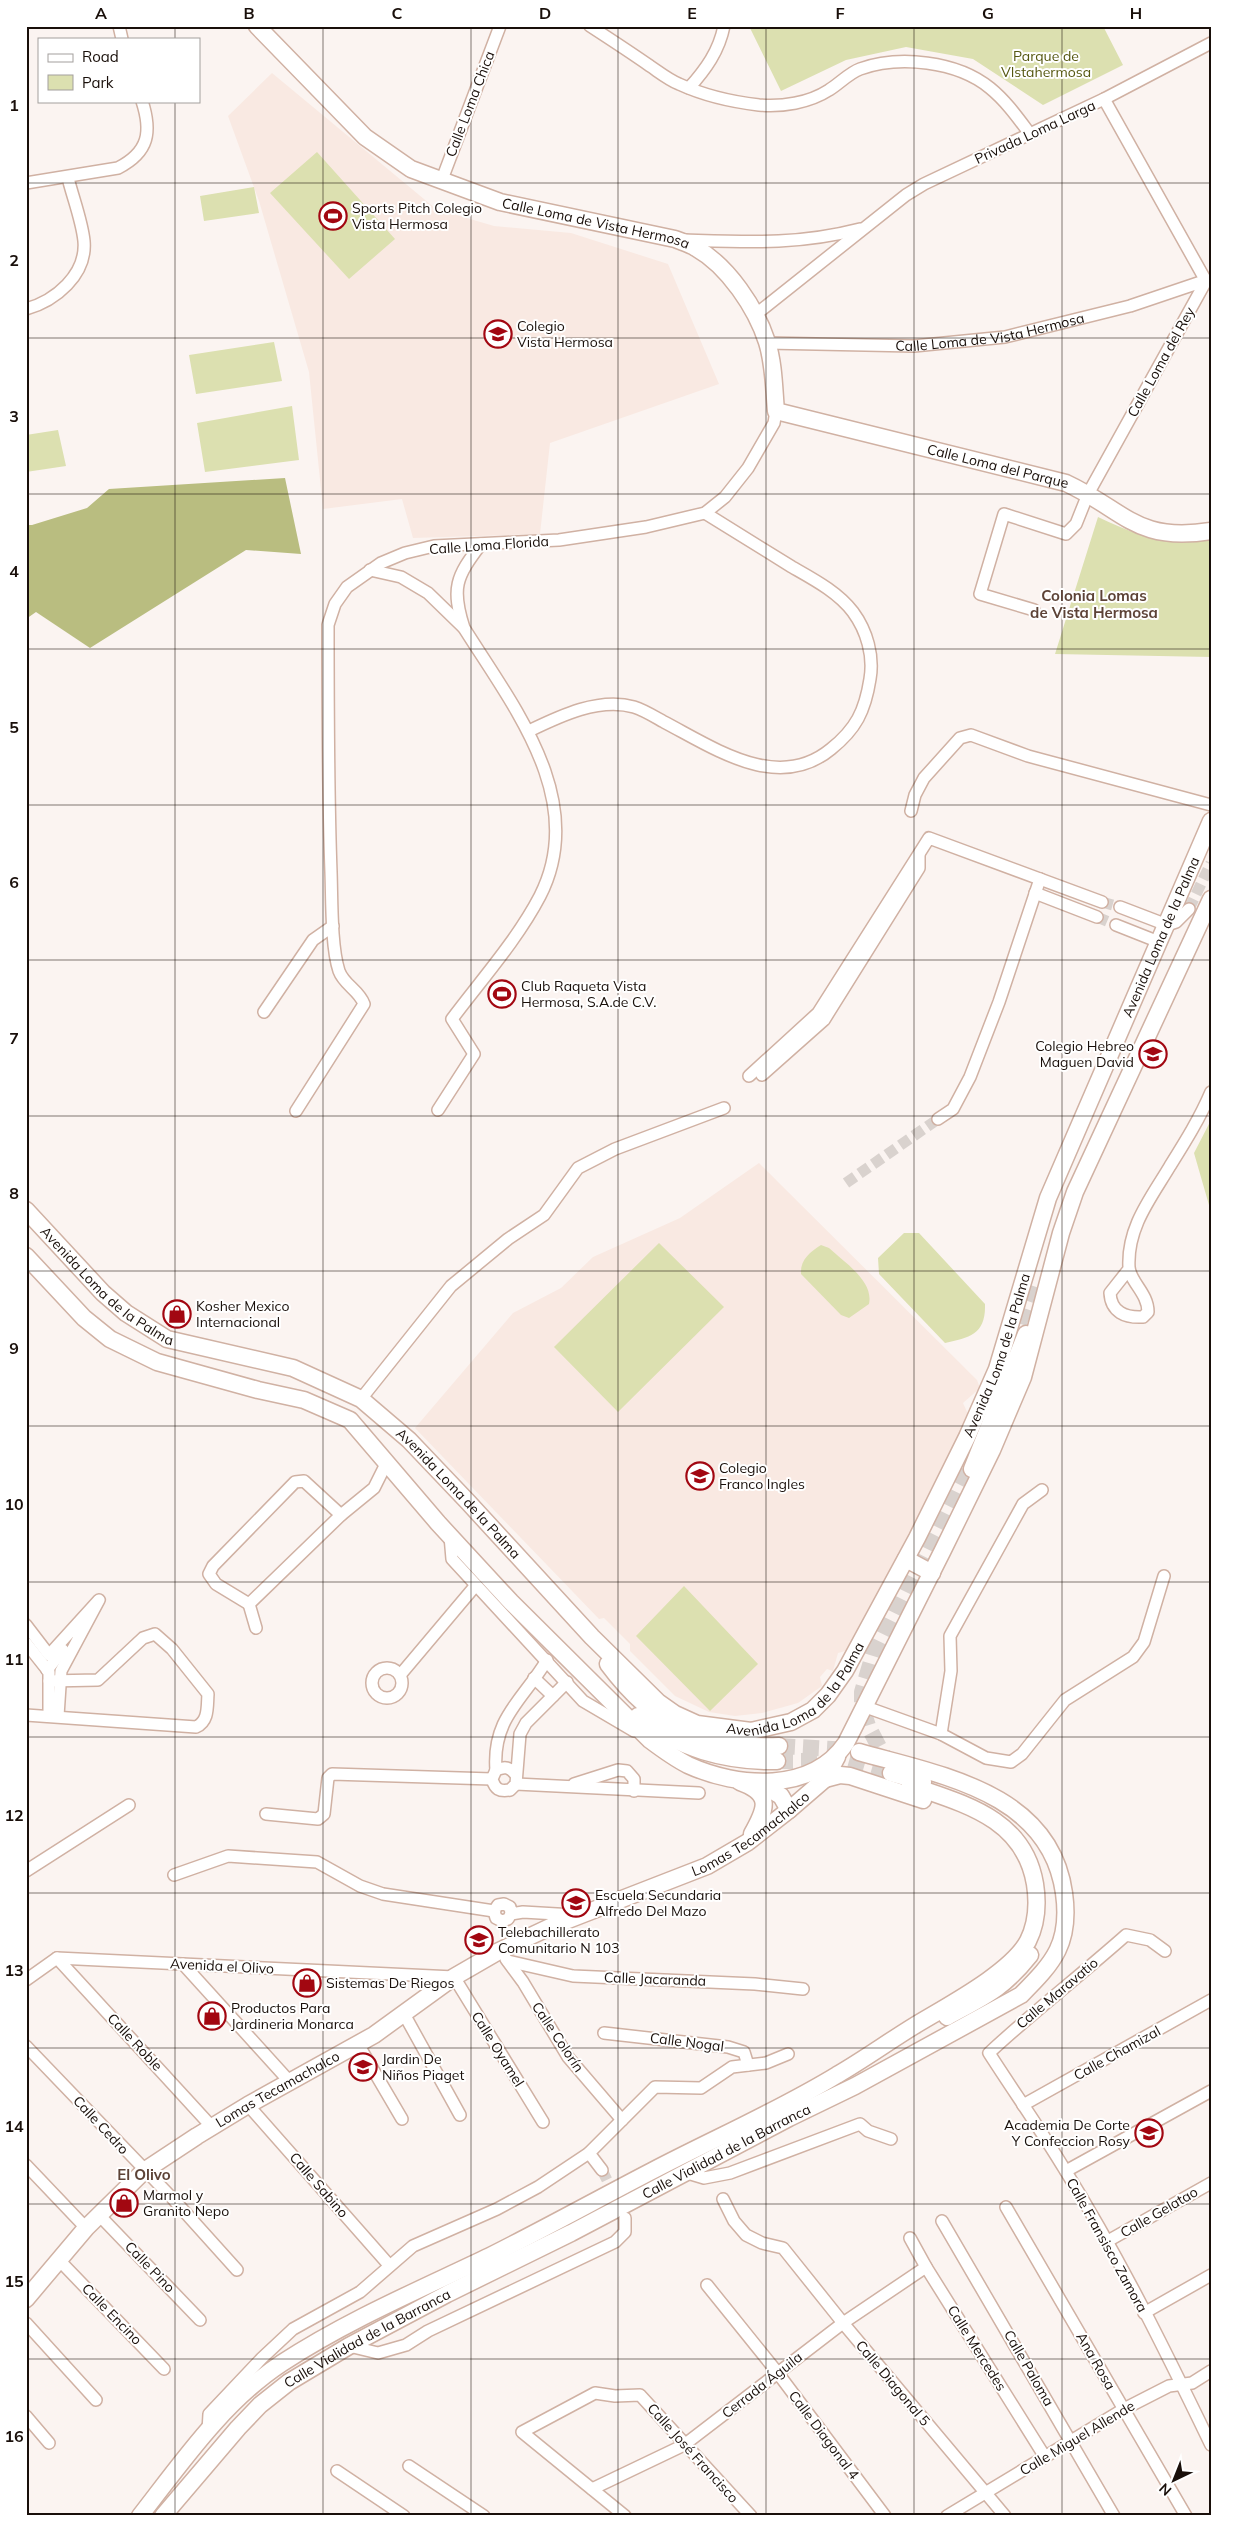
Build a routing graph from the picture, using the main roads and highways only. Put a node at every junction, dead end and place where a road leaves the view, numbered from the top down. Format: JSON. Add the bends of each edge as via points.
{"nodes":[{"id":1,"x":257,"y":26,"type":"edge"},
{"id":2,"x":776,"y":411,"type":"joint"},
{"id":3,"x":1211,"y":531,"type":"edge"},
{"id":4,"x":1211,"y":822,"type":"edge"},
{"id":5,"x":1211,"y":899,"type":"edge"},
{"id":6,"x":1086,"y":1106,"type":"junction"},
{"id":7,"x":26,"y":1210,"type":"edge"},
{"id":8,"x":26,"y":1256,"type":"edge"},
{"id":9,"x":1033,"y":1282,"type":"tunnel mouth"},
{"id":10,"x":1046,"y":1294,"type":"junction"},
{"id":11,"x":190,"y":1345,"type":"junction"},
{"id":12,"x":183,"y":1370,"type":"junction"},
{"id":13,"x":969,"y":1476,"type":"dead end"},
{"id":14,"x":906,"y":1559,"type":"junction"},
{"id":15,"x":932,"y":1573,"type":"junction"},
{"id":16,"x":598,"y":1642,"type":"junction"},
{"id":17,"x":572,"y":1664,"type":"junction"},
{"id":18,"x":860,"y":1752,"type":"tunnel mouth"},
{"id":19,"x":879,"y":1752,"type":"tunnel mouth"},
{"id":20,"x":838,"y":1755,"type":"junction"},
{"id":21,"x":895,"y":1768,"type":"junction"},
{"id":22,"x":726,"y":1776,"type":"junction"},
{"id":23,"x":826,"y":1779,"type":"junction"},
{"id":24,"x":756,"y":1782,"type":"junction"},
{"id":25,"x":910,"y":1785,"type":"dead end"},
{"id":26,"x":789,"y":1810,"type":"junction"},
{"id":27,"x":748,"y":1842,"type":"junction"},
{"id":28,"x":885,"y":2044,"type":"junction"},
{"id":29,"x":28,"y":2293,"type":"edge"},
{"id":30,"x":140,"y":2516,"type":"edge"},
{"id":31,"x":163,"y":2516,"type":"edge"}],
"edges":[{"from":1,"to":2,"type":"main road","name":"Calle Loma de Vista Hermosa","via":[[365,137],[411,170],[500,202],[675,239],[697,248],[712,259],[732,280],[755,315],[767,343]]},
{"from":2,"to":3,"type":"main road","name":"Calle Loma del Parque","via":[[1044,477],[1088,494],[1142,528],[1167,534]]},
{"from":4,"to":6,"type":"main road","name":"Avenida Loma de la Palma"},
{"from":5,"to":10,"type":"main road","name":"Avenida Loma de la Palma","via":[[1075,1192]]},
{"from":6,"to":9,"type":"main road"},
{"from":6,"to":14,"type":"main road","name":"Avenida Loma de la Palma","via":[[1048,1198],[998,1368]]},
{"from":7,"to":11,"type":"main road","name":"Avenida Loma de la Palma","via":[[103,1293],[126,1313],[167,1339]]},
{"from":8,"to":12,"type":"main road","name":"Avenida Loma de la Palma","via":[[84,1318],[110,1340]]},
{"from":10,"to":13,"type":"main road","via":[[1033,1317]]},
{"from":10,"to":15,"type":"main road","name":"Avenida Loma de la Palma","via":[[1023,1377],[992,1450]]},
{"from":11,"to":12,"type":"main road","via":[[192,1358]]},
{"from":11,"to":16,"type":"main road","name":"Avenida Loma de la Palma","via":[[293,1368],[361,1400],[409,1440]]},
{"from":12,"to":17,"type":"main road","name":"Avenida Loma de la Palma","via":[[304,1400],[350,1420],[438,1523]]},
{"from":14,"to":15,"type":"main road"},
{"from":14,"to":16,"type":"main road","name":"Avenida Loma de la Palma","via":[[845,1671],[828,1695],[791,1722],[767,1729],[727,1730],[697,1724],[675,1714],[658,1702]]},
{"from":15,"to":20,"type":"main road","name":"Avenida Loma de la Palma"},
{"from":16,"to":17,"type":"main road","via":[[602,1655],[622,1683],[668,1724],[728,1744],[778,1754],[755,1761],[725,1757],[679,1742],[645,1722]]},
{"from":17,"to":22,"type":"main road","name":"Avenida Loma de la Palma","via":[[650,1740],[689,1765]]},
{"from":18,"to":21,"type":"main road"},
{"from":19,"to":21,"type":"main road"},
{"from":20,"to":23,"type":"main road","name":"Lomas Tecamachalco"},
{"from":20,"to":24,"type":"main road","name":"Avenida Loma de la Palma","via":[[817,1770],[800,1776]]},
{"from":21,"to":28,"type":"main road","via":[[973,1797],[1016,1826],[1037,1854],[1046,1895],[1044,1927],[1034,1950],[997,1990]]},
{"from":21,"to":31,"type":"main road","name":"Calle Vialidad de la Barranca","via":[[968,1783],[1006,1803],[1042,1835],[1062,1872],[1068,1916],[1060,1951],[1040,1976],[1021,1995],[855,2086],[349,2346],[289,2382],[260,2405]]},
{"from":22,"to":24,"type":"main road","name":"Avenida Loma de la Palma"},
{"from":22,"to":27,"type":"main road","via":[[752,1786],[764,1802],[762,1818]]},
{"from":23,"to":26,"type":"main road","name":"Lomas Tecamachalco"},
{"from":23,"to":28,"type":"main road","via":[[850,1776],[949,1808],[987,1824],[1011,1846],[1026,1882],[1028,1911],[1011,1952],[927,2008]]},
{"from":24,"to":26,"type":"main road","via":[[782,1796]]},
{"from":25,"to":28,"type":"main road","via":[[974,1808],[1014,1836],[1026,1854],[1037,1901],[1028,1941],[1014,1959]]},
{"from":26,"to":27,"type":"main road","name":"Lomas Tecamachalco"},
{"from":27,"to":29,"type":"main road","name":"Lomas Tecamachalco","via":[[707,1866],[579,1916],[503,1956],[454,1977],[358,2044],[212,2127],[144,2171],[86,2228]]},
{"from":28,"to":30,"type":"main road","name":"Calle Vialidad de la Barranca","via":[[792,2100],[491,2255],[397,2298],[279,2365],[240,2397],[208,2431]]}]}
